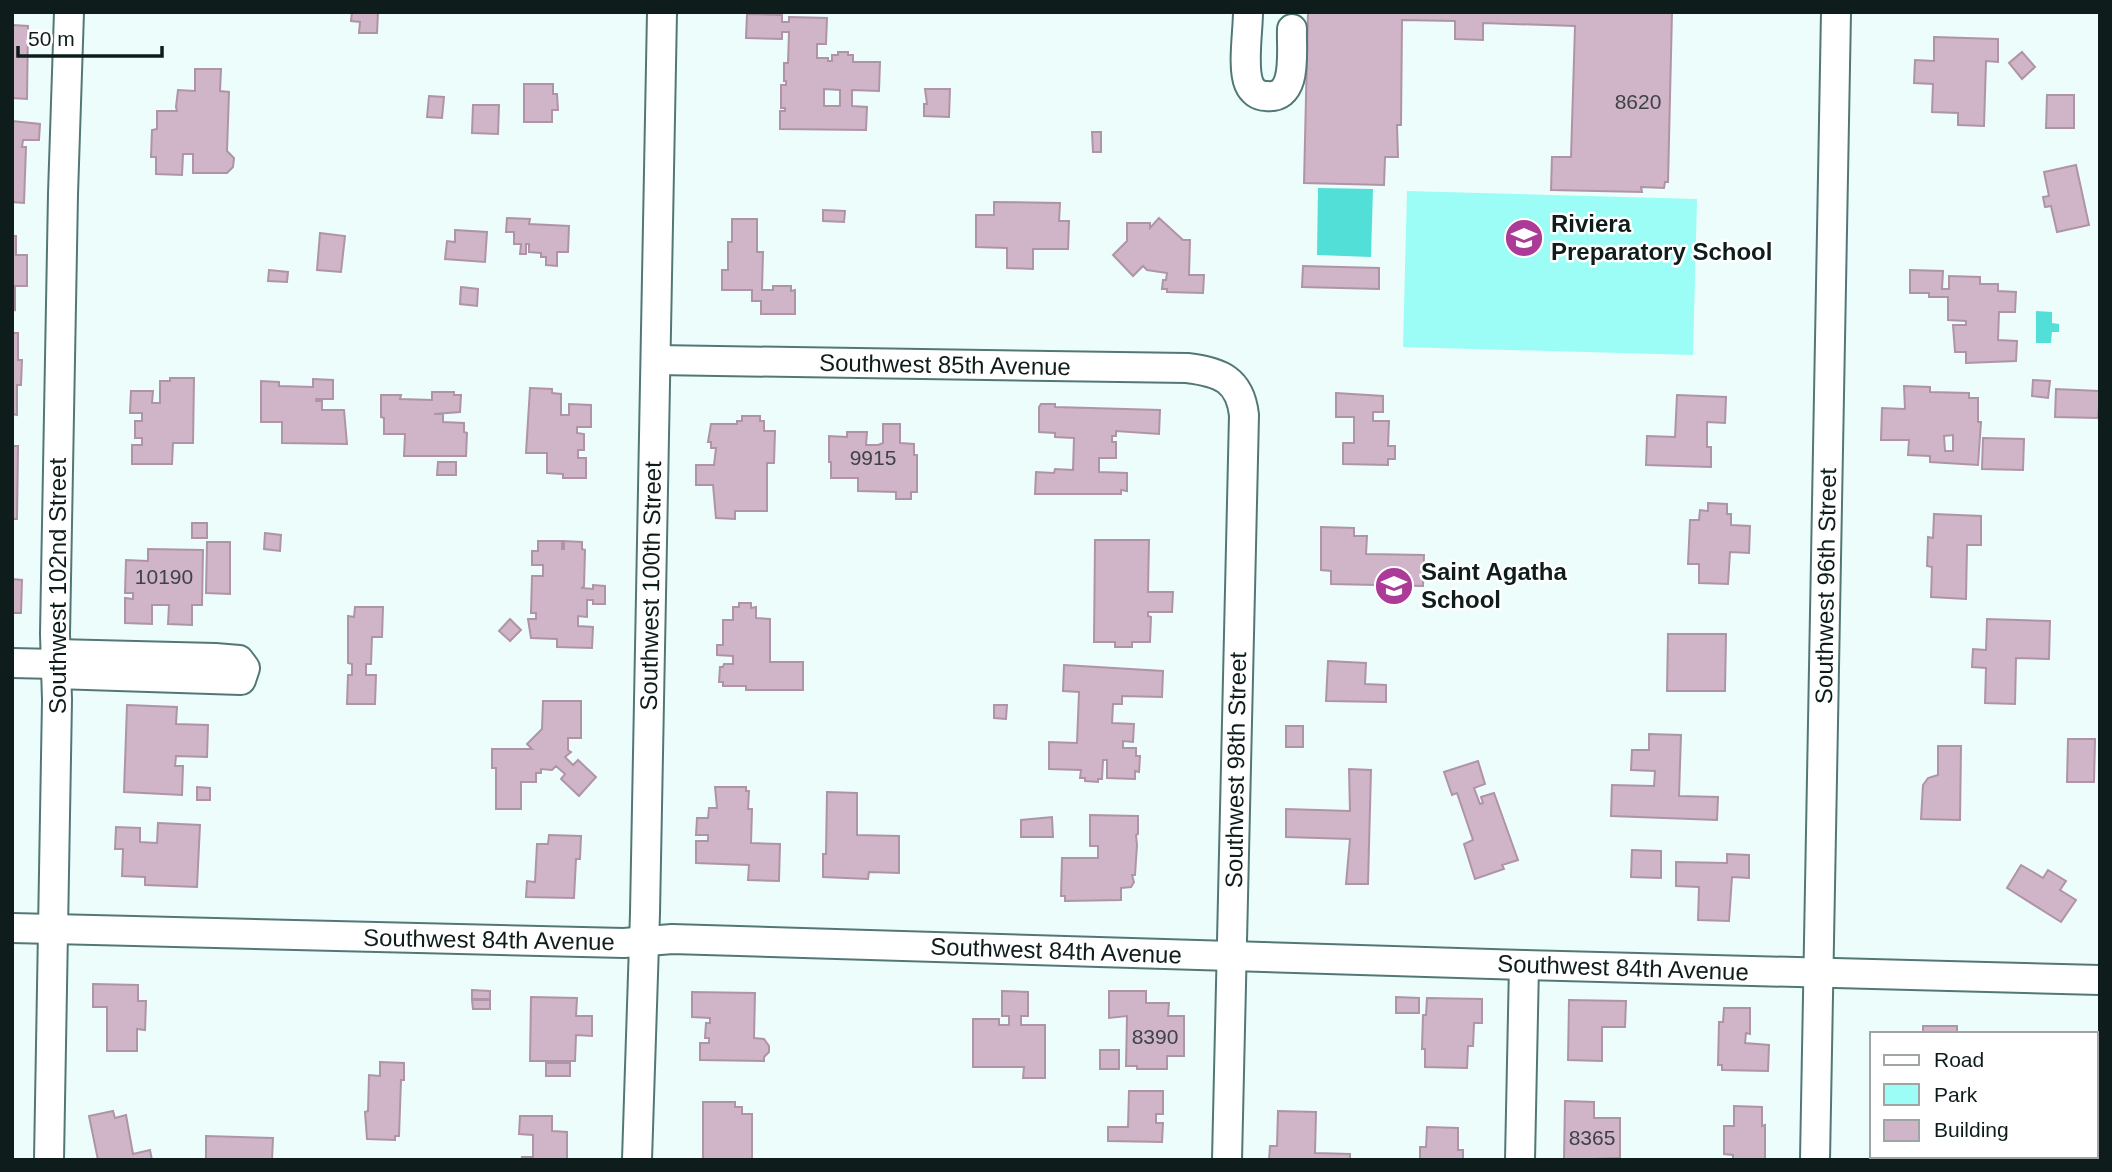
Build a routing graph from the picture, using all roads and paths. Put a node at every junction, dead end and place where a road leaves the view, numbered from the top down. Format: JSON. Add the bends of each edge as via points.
{"nodes":[{"id":1,"x":69,"y":12,"type":"edge"},
{"id":2,"x":662,"y":12,"type":"edge"},
{"id":3,"x":1248,"y":12,"type":"edge"},
{"id":4,"x":1836,"y":12,"type":"edge"},
{"id":5,"x":1292,"y":29,"type":"dead end"},
{"id":6,"x":656,"y":360,"type":"junction"},
{"id":7,"x":1232,"y":383,"type":"joint"},
{"id":8,"x":56,"y":656,"type":"junction"},
{"id":9,"x":12,"y":663,"type":"edge"},
{"id":10,"x":12,"y":928,"type":"edge"},
{"id":11,"x":53,"y":929,"type":"junction"},
{"id":12,"x":644,"y":942,"type":"junction"},
{"id":13,"x":1231,"y":957,"type":"junction"},
{"id":14,"x":1524,"y":965,"type":"junction"},
{"id":15,"x":1820,"y":973,"type":"junction"},
{"id":16,"x":2100,"y":979,"type":"edge"},
{"id":17,"x":49,"y":1160,"type":"edge"},
{"id":18,"x":637,"y":1160,"type":"edge"},
{"id":19,"x":1227,"y":1160,"type":"edge"},
{"id":20,"x":1520,"y":1160,"type":"edge"},
{"id":21,"x":1815,"y":1160,"type":"edge"}],
"edges":[{"from":1,"to":8,"type":"street","name":"Southwest 102nd Street"},
{"from":2,"to":6,"type":"street","name":"Southwest 100th Street"},
{"from":3,"to":5,"type":"street","via":[[1247,74],[1251,88],[1262,96],[1278,95],[1289,82]]},
{"from":4,"to":15,"type":"street","name":"Southwest 96th Street"},
{"from":6,"to":7,"type":"street","name":"Southwest 85th Avenue","via":[[1187,368],[1211,372]]},
{"from":6,"to":12,"type":"street","name":"Southwest 100th Street"},
{"from":7,"to":13,"type":"street","name":"Southwest 98th Street","via":[[1243,402],[1244,415]]},
{"from":8,"to":8,"type":"street","via":[[241,680],[245,668],[239,660],[215,658]]},
{"from":8,"to":9,"type":"street"},
{"from":8,"to":11,"type":"street","name":"Southwest 102nd Street"},
{"from":10,"to":11,"type":"street","name":"Southwest 84th Avenue"},
{"from":11,"to":12,"type":"street","name":"Southwest 84th Avenue"},
{"from":11,"to":17,"type":"street","name":"Southwest 102nd Street"},
{"from":12,"to":13,"type":"street","name":"Southwest 84th Avenue","via":[[672,939]]},
{"from":12,"to":18,"type":"street","name":"Southwest 100th Street"},
{"from":13,"to":14,"type":"street","name":"Southwest 84th Avenue"},
{"from":13,"to":19,"type":"street","name":"Southwest 98th Street"},
{"from":14,"to":15,"type":"street","name":"Southwest 84th Avenue"},
{"from":14,"to":20,"type":"street"},
{"from":15,"to":16,"type":"street","name":"Southwest 84th Avenue"},
{"from":15,"to":21,"type":"street","name":"Southwest 96th Street"}]}
